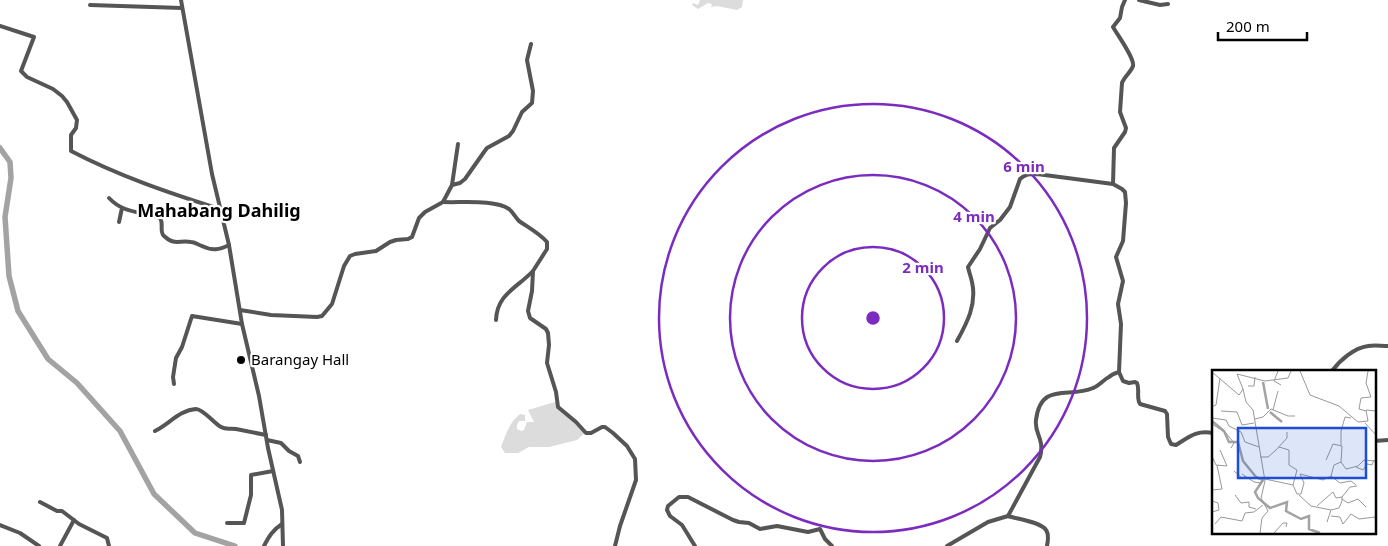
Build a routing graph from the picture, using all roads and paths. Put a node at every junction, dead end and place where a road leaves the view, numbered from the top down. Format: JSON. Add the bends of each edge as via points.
{"nodes":[{"id":1,"x":181,"y":0,"type":"edge"},
{"id":2,"x":1125,"y":0,"type":"edge"},
{"id":3,"x":1139,"y":0,"type":"edge"},
{"id":4,"x":1168,"y":4,"type":"dead end"},
{"id":5,"x":90,"y":5,"type":"dead end"},
{"id":6,"x":182,"y":8,"type":"junction"},
{"id":7,"x":0,"y":26,"type":"edge"},
{"id":8,"x":531,"y":44,"type":"dead end"},
{"id":9,"x":458,"y":144,"type":"dead end"},
{"id":10,"x":1113,"y":184,"type":"junction"},
{"id":11,"x":452,"y":185,"type":"junction"},
{"id":12,"x":109,"y":198,"type":"dead end"},
{"id":13,"x":443,"y":202,"type":"junction"},
{"id":14,"x":122,"y":208,"type":"junction"},
{"id":15,"x":220,"y":209,"type":"junction"},
{"id":16,"x":119,"y":222,"type":"dead end"},
{"id":17,"x":229,"y":245,"type":"junction"},
{"id":18,"x":533,"y":271,"type":"junction"},
{"id":19,"x":240,"y":310,"type":"junction"},
{"id":20,"x":496,"y":320,"type":"dead end"},
{"id":21,"x":242,"y":324,"type":"junction"},
{"id":22,"x":957,"y":342,"type":"dead end"},
{"id":23,"x":1388,"y":346,"type":"edge"},
{"id":24,"x":1333,"y":370,"type":"edge"},
{"id":25,"x":1119,"y":372,"type":"junction"},
{"id":26,"x":174,"y":384,"type":"dead end"},
{"id":27,"x":155,"y":431,"type":"dead end"},
{"id":28,"x":1212,"y":433,"type":"edge"},
{"id":29,"x":266,"y":435,"type":"junction"},
{"id":30,"x":267,"y":440,"type":"junction"},
{"id":31,"x":300,"y":462,"type":"dead end"},
{"id":32,"x":273,"y":471,"type":"junction"},
{"id":33,"x":40,"y":502,"type":"dead end"},
{"id":34,"x":1008,"y":516,"type":"junction"},
{"id":35,"x":74,"y":520,"type":"junction"},
{"id":36,"x":226,"y":523,"type":"dead end"},
{"id":37,"x":282,"y":524,"type":"junction"},
{"id":38,"x":0,"y":525,"type":"edge"},
{"id":39,"x":39,"y":546,"type":"edge"},
{"id":40,"x":60,"y":546,"type":"edge"},
{"id":41,"x":109,"y":546,"type":"edge"},
{"id":42,"x":264,"y":546,"type":"edge"},
{"id":43,"x":283,"y":546,"type":"edge"},
{"id":44,"x":615,"y":546,"type":"edge"},
{"id":45,"x":695,"y":546,"type":"edge"},
{"id":46,"x":832,"y":546,"type":"edge"},
{"id":47,"x":947,"y":546,"type":"edge"},
{"id":48,"x":1048,"y":546,"type":"edge"}],
"edges":[{"from":1,"to":6,"type":"street"},
{"from":2,"to":10,"type":"street","via":[[1120,18],[1113,27],[1133,66],[1122,83],[1120,112],[1126,128],[1114,148]]},
{"from":3,"to":4,"type":"street"},
{"from":5,"to":6,"type":"street"},
{"from":6,"to":15,"type":"street"},
{"from":7,"to":15,"type":"street","via":[[34,36],[21,71],[53,89],[67,102],[77,120],[71,135],[71,151],[164,191]]},
{"from":8,"to":11,"type":"street","via":[[526,60],[533,91],[532,104],[522,112],[509,136],[487,148],[465,179]]},
{"from":9,"to":11,"type":"street"},
{"from":10,"to":22,"type":"street","via":[[1037,174],[1020,179],[1010,207],[990,228],[968,267],[974,293],[965,327]]},
{"from":10,"to":25,"type":"street","via":[[1122,189],[1126,203],[1123,241],[1116,258],[1124,281],[1118,304],[1121,324]]},
{"from":11,"to":13,"type":"street"},
{"from":12,"to":14,"type":"street"},
{"from":13,"to":18,"type":"street","via":[[488,203],[510,210],[547,242],[547,249]]},
{"from":13,"to":19,"type":"street","via":[[419,218],[408,240],[396,240],[376,251],[350,256],[332,304],[322,316]]},
{"from":14,"to":16,"type":"street"},
{"from":14,"to":17,"type":"street","via":[[160,218],[163,235],[177,243],[192,242],[214,250]]},
{"from":15,"to":17,"type":"street"},
{"from":17,"to":19,"type":"street"},
{"from":18,"to":20,"type":"street","via":[[502,300]]},
{"from":18,"to":44,"type":"street","via":[[528,315],[548,333],[547,363],[558,407],[586,432],[605,427],[627,446],[635,459],[636,480]]},
{"from":19,"to":21,"type":"street"},
{"from":21,"to":26,"type":"street","via":[[192,316],[176,358]]},
{"from":21,"to":29,"type":"street"},
{"from":23,"to":24,"type":"street","via":[[1358,349]]},
{"from":25,"to":28,"type":"street","via":[[1123,381],[1137,383],[1140,404],[1165,411],[1171,444],[1176,445],[1198,433]]},
{"from":25,"to":34,"type":"street","via":[[1092,389],[1057,392],[1042,401],[1036,422],[1042,444],[1040,457]]},
{"from":27,"to":29,"type":"street","via":[[176,416],[197,409],[223,428]]},
{"from":29,"to":30,"type":"street"},
{"from":30,"to":31,"type":"street","via":[[281,443],[298,456]]},
{"from":30,"to":32,"type":"street"},
{"from":32,"to":36,"type":"street","via":[[250,475],[251,495],[244,523]]},
{"from":32,"to":37,"type":"street"},
{"from":33,"to":35,"type":"street"},
{"from":34,"to":47,"type":"street","via":[[988,522]]},
{"from":34,"to":48,"type":"street","via":[[1045,528]]},
{"from":35,"to":40,"type":"street"},
{"from":35,"to":41,"type":"street","via":[[107,538]]},
{"from":37,"to":42,"type":"street","via":[[275,528]]},
{"from":37,"to":43,"type":"street"},
{"from":38,"to":39,"type":"street"},
{"from":45,"to":46,"type":"street","via":[[682,525],[668,513],[668,506],[678,497],[688,497],[733,520],[760,529],[777,526],[808,532],[820,529]]}]}
